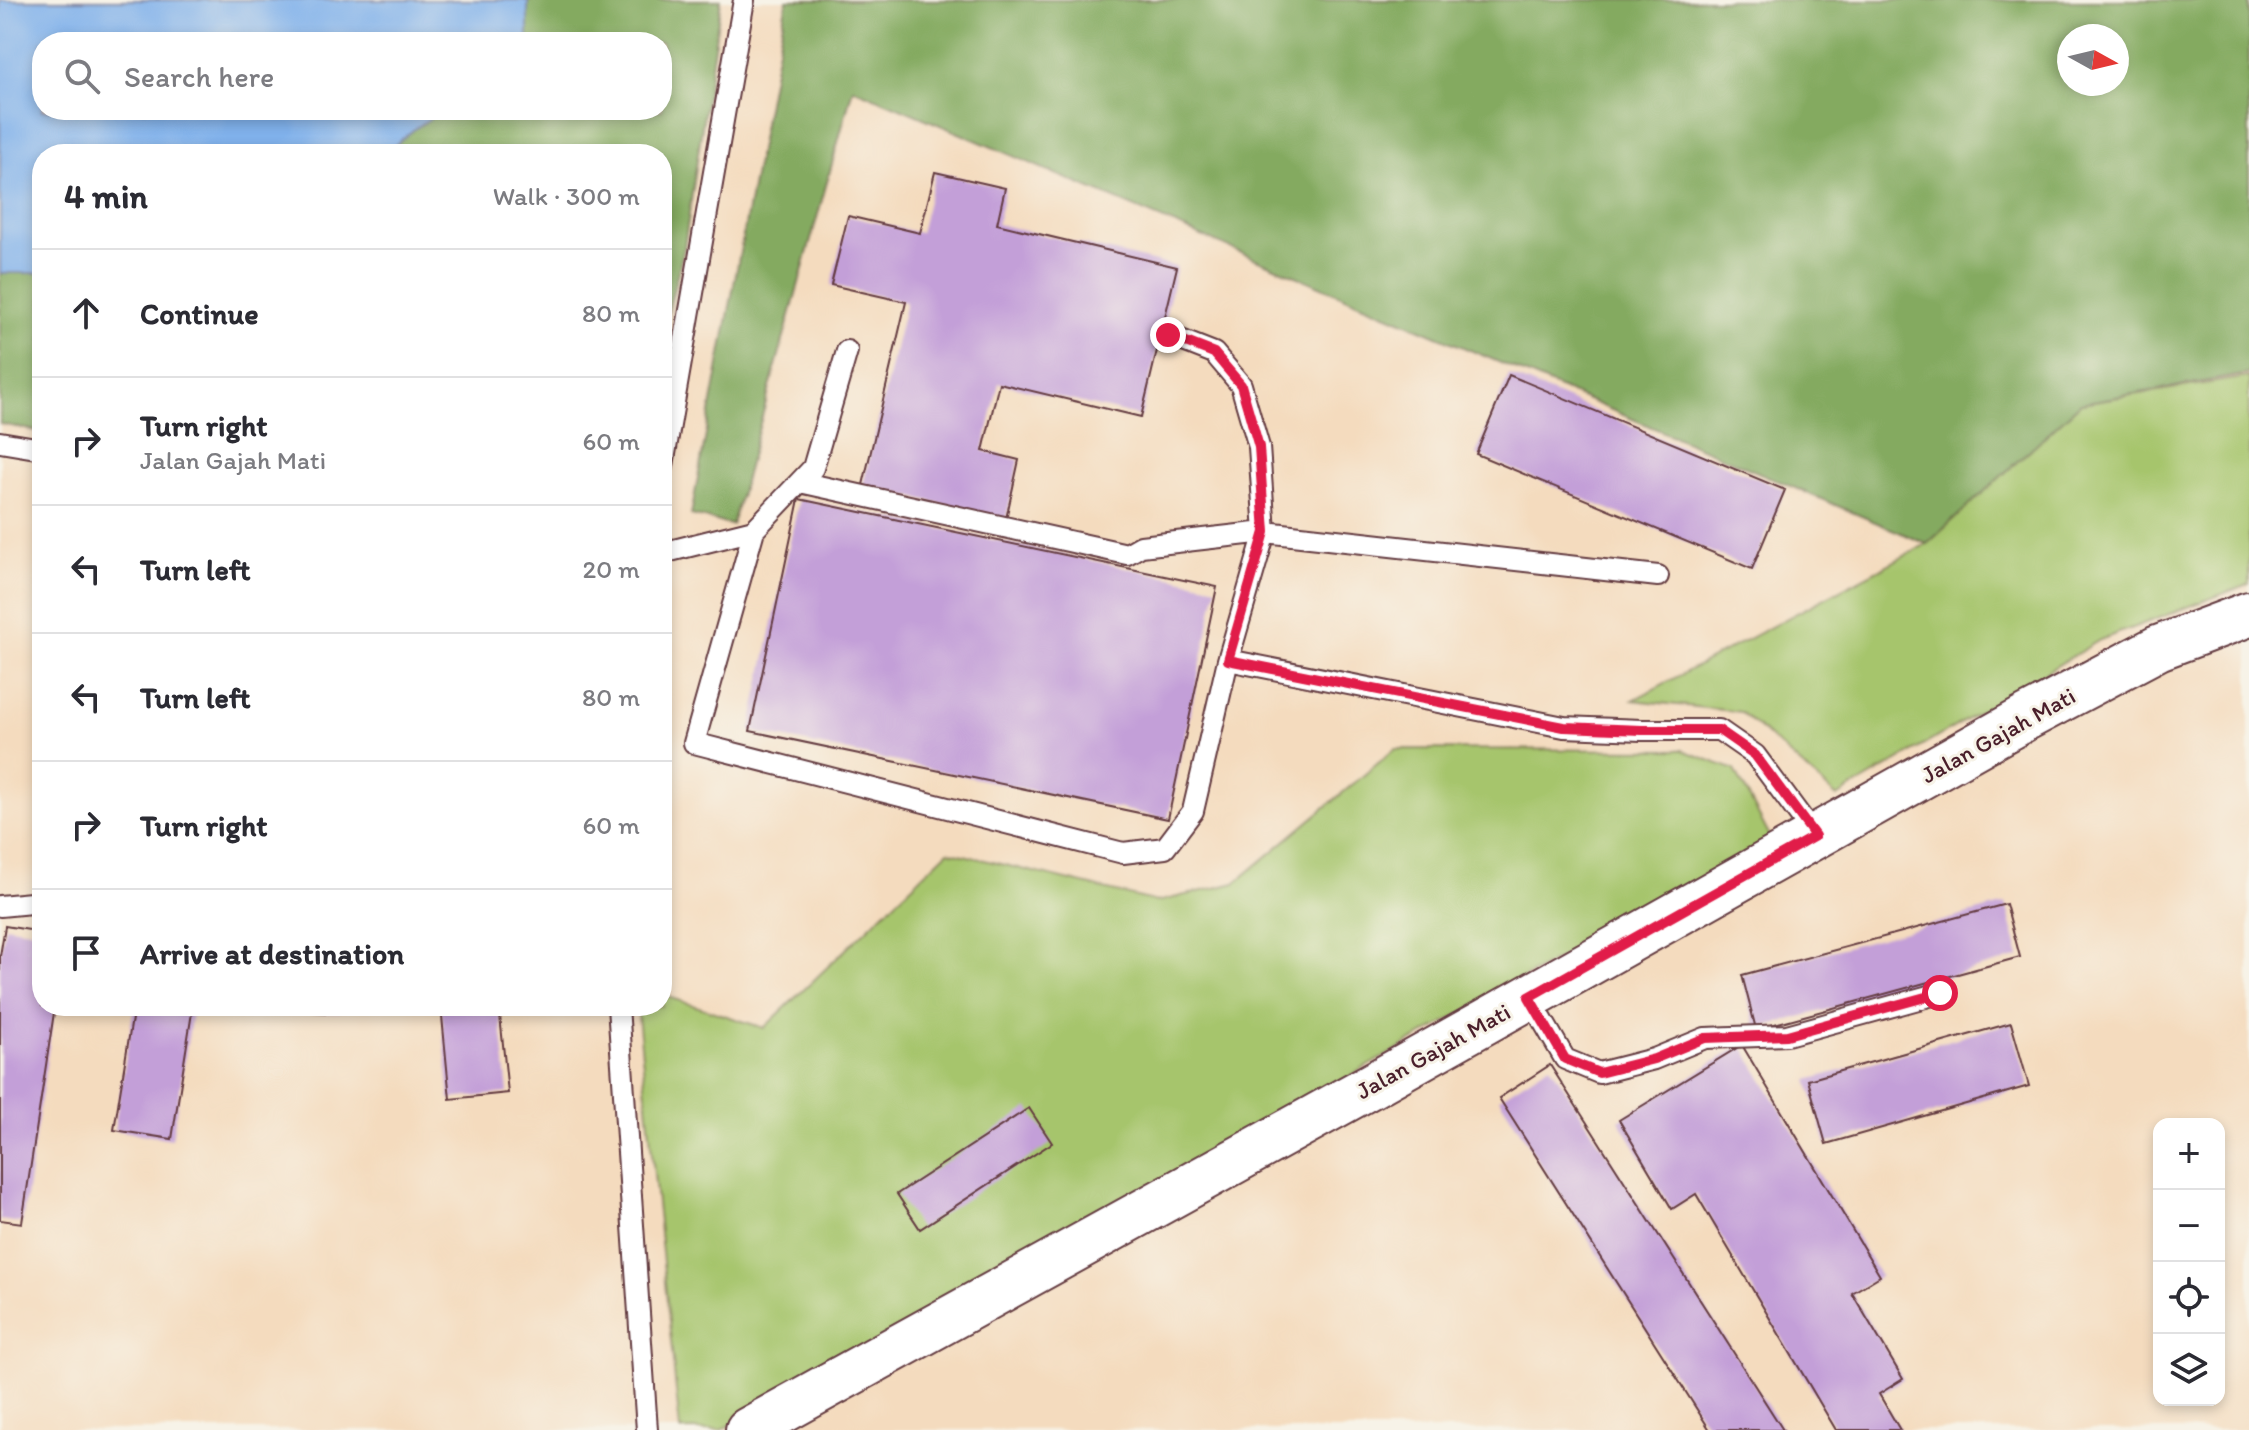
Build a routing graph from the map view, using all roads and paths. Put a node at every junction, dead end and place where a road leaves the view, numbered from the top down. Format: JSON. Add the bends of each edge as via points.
{"nodes":[{"id":1,"x":744,"y":0,"type":"edge"},
{"id":2,"x":1168,"y":335,"type":"dead end"},
{"id":3,"x":847,"y":351,"type":"dead end"},
{"id":4,"x":672,"y":414,"type":"edge"},
{"id":5,"x":0,"y":442,"type":"edge"},
{"id":6,"x":32,"y":447,"type":"edge"},
{"id":7,"x":800,"y":482,"type":"junction"},
{"id":8,"x":754,"y":530,"type":"junction"},
{"id":9,"x":1265,"y":532,"type":"junction"},
{"id":10,"x":672,"y":550,"type":"edge"},
{"id":11,"x":1658,"y":576,"type":"dead end"},
{"id":12,"x":2249,"y":614,"type":"edge"},
{"id":13,"x":1228,"y":660,"type":"junction"},
{"id":14,"x":1815,"y":836,"type":"junction"},
{"id":15,"x":32,"y":903,"type":"edge"},
{"id":16,"x":0,"y":906,"type":"edge"},
{"id":17,"x":1940,"y":993,"type":"dead end"},
{"id":18,"x":1529,"y":997,"type":"junction"},
{"id":19,"x":619,"y":1016,"type":"edge"},
{"id":20,"x":647,"y":1430,"type":"edge"},
{"id":21,"x":748,"y":1430,"type":"edge"}],
"edges":[{"from":1,"to":4,"type":"lane"},
{"from":2,"to":9,"type":"lane","via":[[1214,353],[1241,385],[1259,447]]},
{"from":3,"to":7,"type":"lane","via":[[813,468]]},
{"from":5,"to":6,"type":"lane"},
{"from":7,"to":8,"type":"lane"},
{"from":7,"to":9,"type":"lane","via":[[1127,554],[1141,546]]},
{"from":8,"to":10,"type":"lane"},
{"from":8,"to":13,"type":"lane","via":[[694,743],[1123,853],[1165,848],[1193,811]]},
{"from":9,"to":11,"type":"lane"},
{"from":9,"to":13,"type":"lane"},
{"from":12,"to":14,"type":"main road","name":"Jalan Gajah Mati","via":[[2158,648]]},
{"from":13,"to":14,"type":"lane","via":[[1564,727],[1719,730],[1755,755]]},
{"from":14,"to":18,"type":"main road","name":"Jalan Gajah Mati"},
{"from":15,"to":16,"type":"lane"},
{"from":17,"to":18,"type":"lane","via":[[1787,1035],[1705,1038],[1599,1073],[1565,1059]]},
{"from":18,"to":21,"type":"main road","name":"Jalan Gajah Mati"},
{"from":19,"to":20,"type":"lane"}]}
